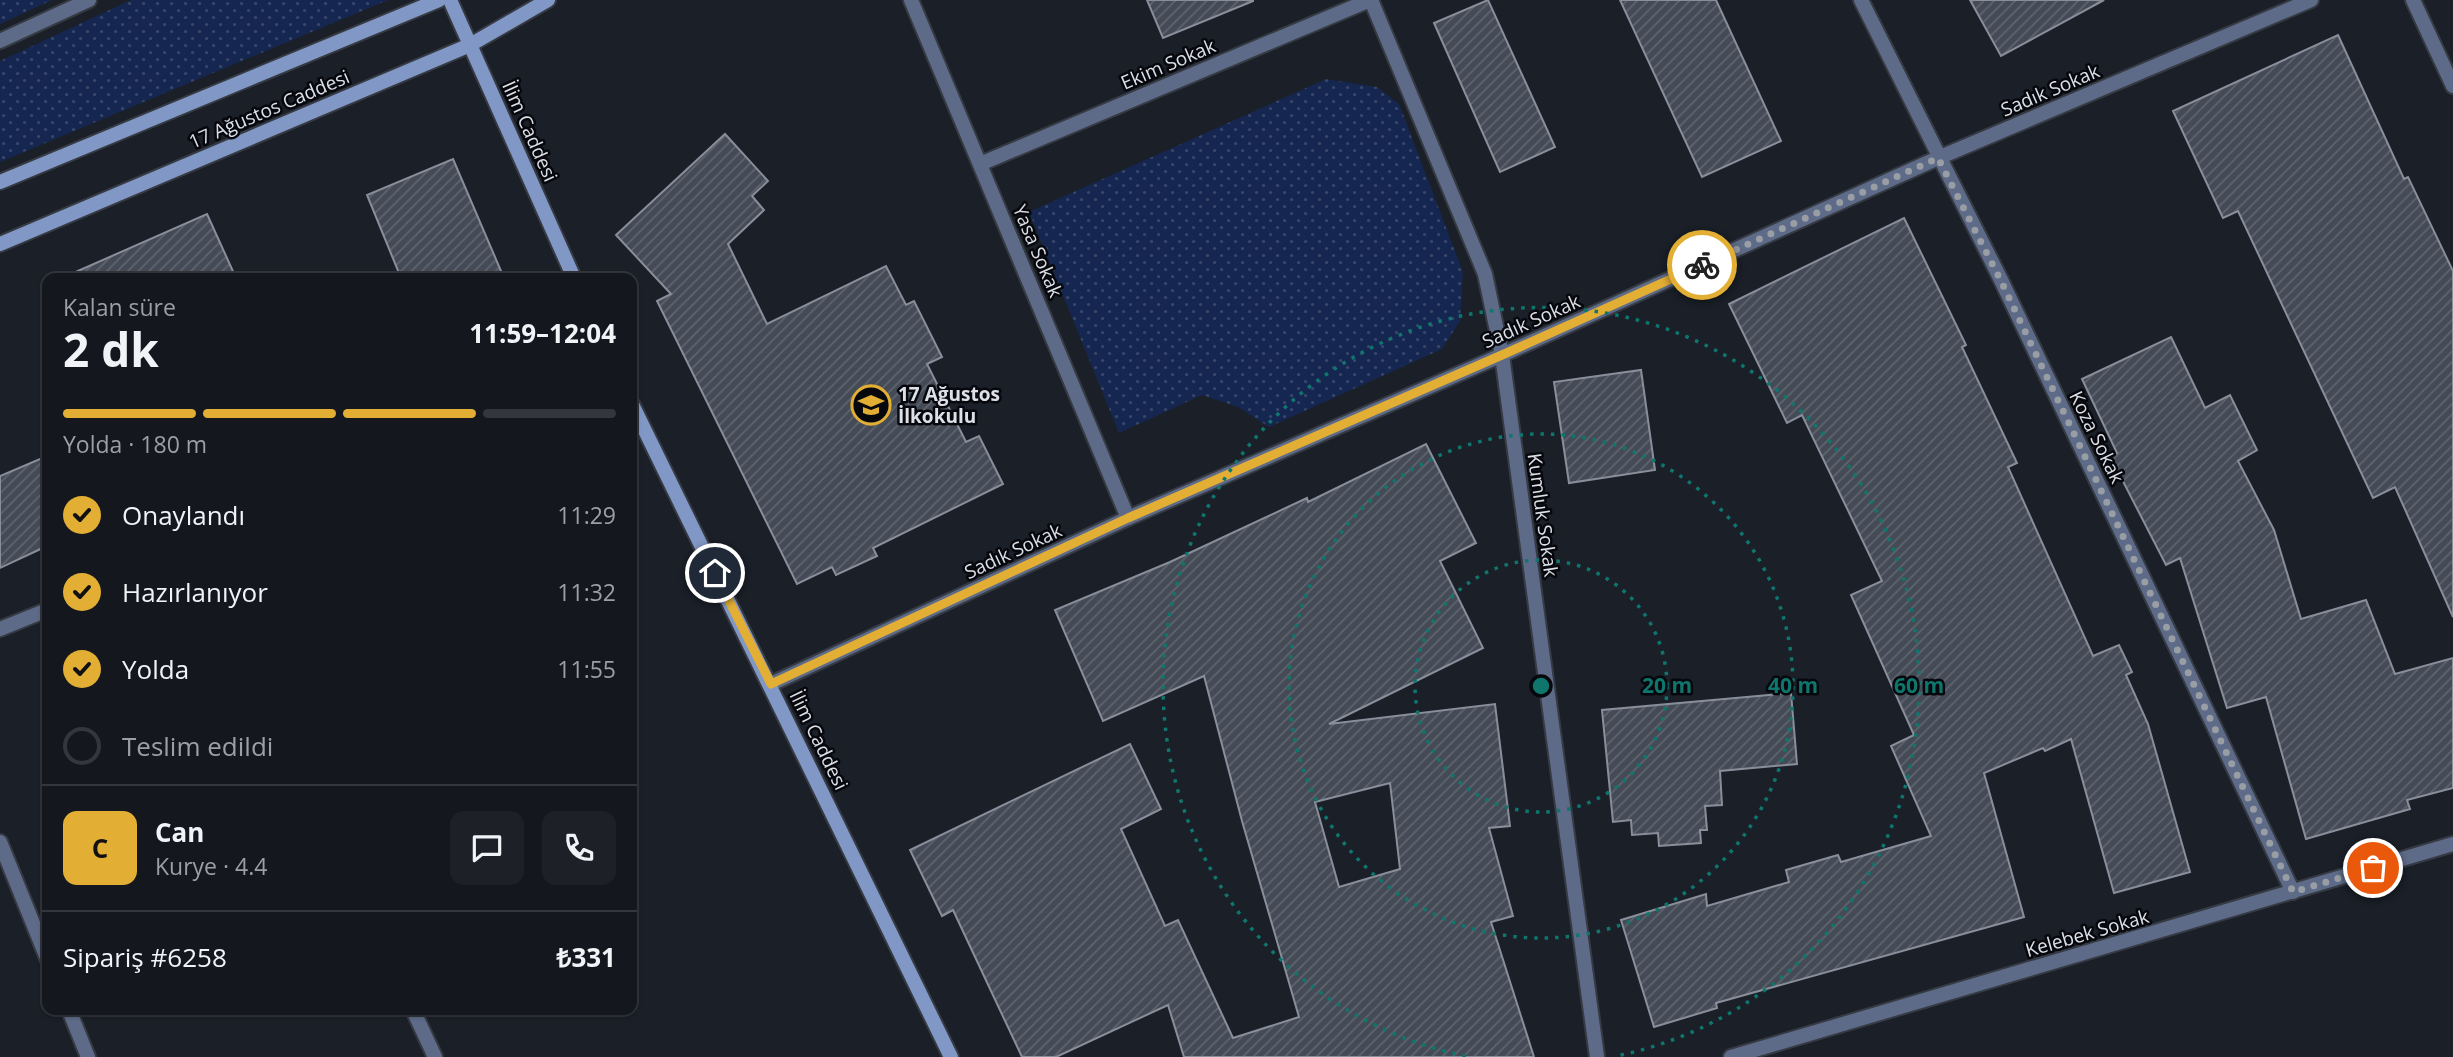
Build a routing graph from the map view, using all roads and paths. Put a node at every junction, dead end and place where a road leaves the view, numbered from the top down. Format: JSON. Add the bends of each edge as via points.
{"nodes":[{"id":1,"x":89,"y":0,"type":"edge"},
{"id":2,"x":439,"y":0,"type":"edge"},
{"id":3,"x":450,"y":0,"type":"edge"},
{"id":4,"x":548,"y":0,"type":"edge"},
{"id":5,"x":911,"y":0,"type":"edge"},
{"id":6,"x":1370,"y":0,"type":"edge"},
{"id":7,"x":1861,"y":0,"type":"edge"},
{"id":8,"x":2311,"y":0,"type":"edge"},
{"id":9,"x":2413,"y":0,"type":"edge"},
{"id":10,"x":0,"y":41,"type":"edge"},
{"id":11,"x":470,"y":45,"type":"junction"},
{"id":12,"x":2453,"y":86,"type":"edge"},
{"id":13,"x":1938,"y":158,"type":"junction"},
{"id":14,"x":980,"y":164,"type":"junction"},
{"id":15,"x":0,"y":182,"type":"edge"},
{"id":16,"x":0,"y":244,"type":"edge"},
{"id":17,"x":573,"y":273,"type":"edge"},
{"id":18,"x":1502,"y":355,"type":"junction"},
{"id":19,"x":637,"y":414,"type":"edge"},
{"id":20,"x":1128,"y":518,"type":"junction"},
{"id":21,"x":42,"y":612,"type":"edge"},
{"id":22,"x":0,"y":629,"type":"edge"},
{"id":23,"x":771,"y":684,"type":"junction"},
{"id":24,"x":0,"y":842,"type":"edge"},
{"id":25,"x":2453,"y":844,"type":"edge"},
{"id":26,"x":2293,"y":892,"type":"junction"},
{"id":27,"x":42,"y":946,"type":"edge"},
{"id":28,"x":71,"y":1015,"type":"edge"},
{"id":29,"x":415,"y":1015,"type":"edge"},
{"id":30,"x":88,"y":1057,"type":"edge"},
{"id":31,"x":435,"y":1057,"type":"edge"},
{"id":32,"x":951,"y":1057,"type":"edge"},
{"id":33,"x":1597,"y":1057,"type":"edge"},
{"id":34,"x":1731,"y":1057,"type":"edge"}],
"edges":[{"from":1,"to":10,"type":"street"},
{"from":2,"to":15,"type":"street","name":"17 Ağustos Caddesi"},
{"from":3,"to":11,"type":"street","name":"İlim Caddesi"},
{"from":4,"to":11,"type":"street","name":"17 Ağustos Caddesi"},
{"from":5,"to":14,"type":"street","name":"Yasa Sokak"},
{"from":6,"to":14,"type":"street","name":"Ekim Sokak"},
{"from":6,"to":18,"type":"street","name":"Kumluk Sokak","via":[[1485,274]]},
{"from":7,"to":13,"type":"street","name":"Koza Sokak"},
{"from":8,"to":13,"type":"street","name":"Sadık Sokak"},
{"from":9,"to":12,"type":"street"},
{"from":11,"to":16,"type":"street","name":"17 Ağustos Caddesi"},
{"from":11,"to":17,"type":"street","name":"İlim Caddesi"},
{"from":13,"to":18,"type":"street","name":"Sadık Sokak"},
{"from":13,"to":26,"type":"street","name":"Koza Sokak"},
{"from":14,"to":20,"type":"street","name":"Yasa Sokak"},
{"from":18,"to":20,"type":"street","name":"Sadık Sokak"},
{"from":18,"to":33,"type":"street","name":"Kumluk Sokak"},
{"from":19,"to":23,"type":"street","name":"İlim Caddesi"},
{"from":20,"to":23,"type":"street","name":"Sadık Sokak"},
{"from":21,"to":22,"type":"street"},
{"from":23,"to":32,"type":"street","name":"İlim Caddesi"},
{"from":24,"to":27,"type":"street"},
{"from":25,"to":26,"type":"street","name":"Kelebek Sokak"},
{"from":26,"to":34,"type":"street","name":"Kelebek Sokak"},
{"from":28,"to":30,"type":"street"},
{"from":29,"to":31,"type":"street"}]}
